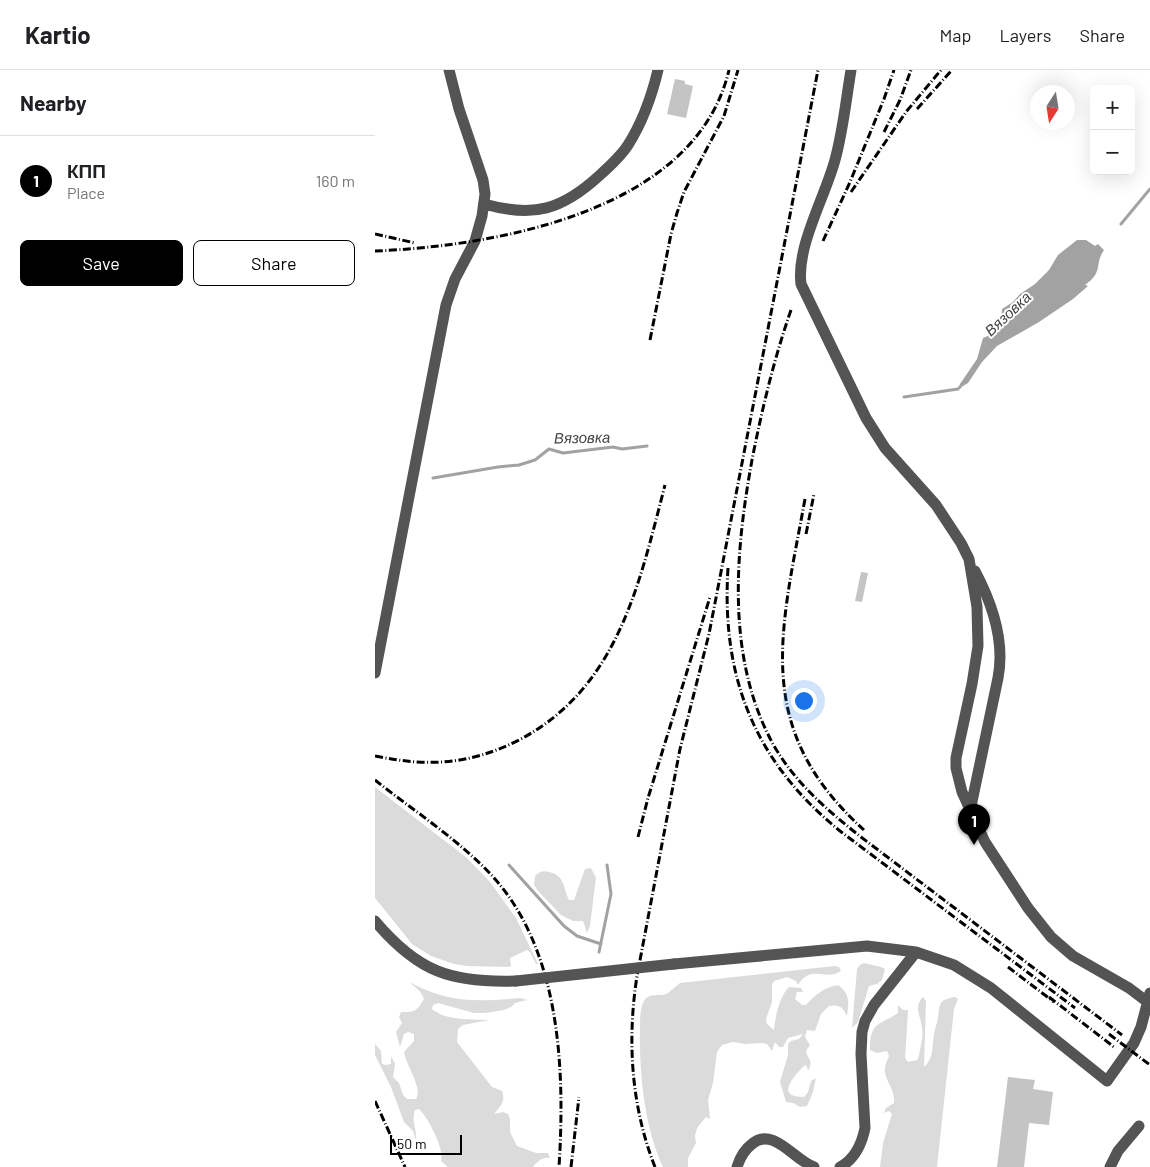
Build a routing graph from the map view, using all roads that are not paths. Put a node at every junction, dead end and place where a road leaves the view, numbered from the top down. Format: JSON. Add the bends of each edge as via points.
{"nodes":[{"id":1,"x":449,"y":70,"type":"edge"},
{"id":2,"x":658,"y":70,"type":"edge"},
{"id":3,"x":851,"y":70,"type":"edge"},
{"id":4,"x":484,"y":204,"type":"junction"},
{"id":5,"x":969,"y":559,"type":"junction"},
{"id":6,"x":375,"y":673,"type":"edge"},
{"id":7,"x":970,"y":811,"type":"junction"},
{"id":8,"x":375,"y":921,"type":"edge"},
{"id":9,"x":916,"y":952,"type":"junction"},
{"id":10,"x":1149,"y":1000,"type":"edge"},
{"id":11,"x":1139,"y":1126,"type":"dead end"},
{"id":12,"x":737,"y":1167,"type":"edge"},
{"id":13,"x":814,"y":1167,"type":"edge"},
{"id":14,"x":840,"y":1167,"type":"edge"},
{"id":15,"x":1110,"y":1167,"type":"edge"}],
"edges":[{"from":1,"to":4,"type":"street","via":[[483,180]]},
{"from":2,"to":4,"type":"street","via":[[640,122],[628,145],[579,194],[562,204],[538,209],[505,210]]},
{"from":3,"to":5,"type":"street","via":[[840,140],[806,243],[800,267],[801,284],[866,418],[885,448],[936,505]]},
{"from":4,"to":6,"type":"street","via":[[475,241],[455,279],[446,305]]},
{"from":5,"to":7,"type":"street","via":[[977,607],[977,646],[956,758],[957,778]]},
{"from":5,"to":7,"type":"street","via":[[987,598],[999,638],[1001,666]]},
{"from":7,"to":10,"type":"street","via":[[990,850],[1051,937],[1073,956]]},
{"from":8,"to":9,"type":"street","bridge":true,"via":[[398,948],[416,960],[437,971],[486,981],[867,946]]},
{"from":9,"to":10,"type":"street","via":[[953,965],[991,988],[1107,1081],[1134,1043]]},
{"from":9,"to":14,"type":"street","via":[[865,1021],[861,1054],[865,1128],[857,1150]]},
{"from":11,"to":15,"type":"street","via":[[1118,1151]]},
{"from":12,"to":13,"type":"street","via":[[750,1145],[767,1138]]}]}
